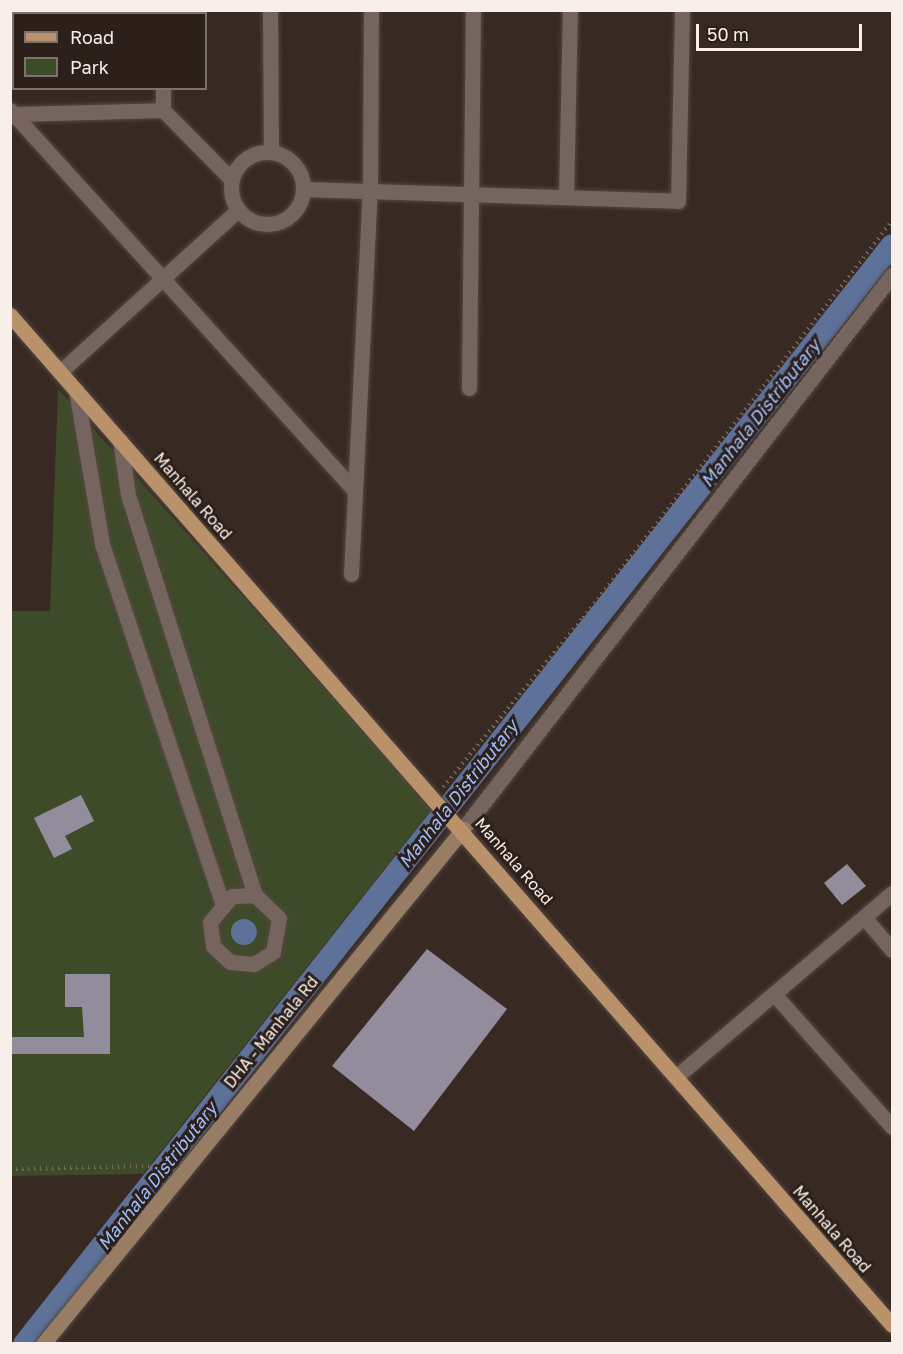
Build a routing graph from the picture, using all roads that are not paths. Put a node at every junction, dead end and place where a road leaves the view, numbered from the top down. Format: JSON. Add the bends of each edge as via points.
{"nodes":[{"id":1,"x":270,"y":10,"type":"edge"},
{"id":2,"x":370,"y":10,"type":"edge"},
{"id":3,"x":473,"y":10,"type":"edge"},
{"id":4,"x":570,"y":10,"type":"edge"},
{"id":5,"x":682,"y":10,"type":"edge"},
{"id":6,"x":164,"y":90,"type":"edge"},
{"id":7,"x":163,"y":110,"type":"junction"},
{"id":8,"x":13,"y":112,"type":"edge"},
{"id":9,"x":271,"y":152,"type":"junction"},
{"id":10,"x":232,"y":180,"type":"junction"},
{"id":11,"x":303,"y":189,"type":"junction"},
{"id":12,"x":370,"y":191,"type":"junction"},
{"id":13,"x":468,"y":194,"type":"junction"},
{"id":14,"x":566,"y":197,"type":"junction"},
{"id":15,"x":238,"y":210,"type":"junction"},
{"id":16,"x":892,"y":275,"type":"edge"},
{"id":17,"x":163,"y":278,"type":"junction"},
{"id":18,"x":10,"y":315,"type":"edge"},
{"id":19,"x":60,"y":372,"type":"junction"},
{"id":20,"x":469,"y":388,"type":"dead end"},
{"id":21,"x":76,"y":390,"type":"junction"},
{"id":22,"x":120,"y":440,"type":"junction"},
{"id":23,"x":355,"y":491,"type":"junction"},
{"id":24,"x":351,"y":574,"type":"dead end"},
{"id":25,"x":463,"y":829,"type":"junction"},
{"id":26,"x":892,"y":893,"type":"edge"},
{"id":27,"x":255,"y":895,"type":"junction"},
{"id":28,"x":222,"y":903,"type":"junction"},
{"id":29,"x":864,"y":917,"type":"junction"},
{"id":30,"x":892,"y":950,"type":"edge"},
{"id":31,"x":774,"y":994,"type":"junction"},
{"id":32,"x":677,"y":1076,"type":"junction"},
{"id":33,"x":892,"y":1127,"type":"edge"},
{"id":34,"x":892,"y":1325,"type":"edge"},
{"id":35,"x":43,"y":1344,"type":"edge"}],
"edges":[{"from":1,"to":9,"type":"street"},
{"from":2,"to":12,"type":"street"},
{"from":3,"to":13,"type":"street"},
{"from":4,"to":14,"type":"street"},
{"from":5,"to":14,"type":"street","via":[[678,201]]},
{"from":6,"to":7,"type":"street"},
{"from":7,"to":8,"type":"street"},
{"from":7,"to":10,"type":"street"},
{"from":8,"to":17,"type":"street"},
{"from":9,"to":10,"type":"street","via":[[242,162]]},
{"from":9,"to":11,"type":"street","via":[[291,160]]},
{"from":10,"to":15,"type":"street"},
{"from":11,"to":12,"type":"street"},
{"from":11,"to":15,"type":"street","via":[[296,210],[278,222],[256,222]]},
{"from":12,"to":13,"type":"street"},
{"from":12,"to":23,"type":"street"},
{"from":13,"to":14,"type":"street"},
{"from":13,"to":20,"type":"street"},
{"from":15,"to":17,"type":"street"},
{"from":16,"to":25,"type":"street"},
{"from":17,"to":19,"type":"street"},
{"from":17,"to":23,"type":"street"},
{"from":18,"to":19,"type":"main road","name":"Manhala Road"},
{"from":19,"to":21,"type":"main road","name":"Manhala Road"},
{"from":21,"to":22,"type":"main road","name":"Manhala Road"},
{"from":21,"to":28,"type":"street","via":[[102,544]]},
{"from":22,"to":25,"type":"main road","name":"Manhala Road"},
{"from":22,"to":27,"type":"street","via":[[128,495]]},
{"from":23,"to":24,"type":"street"},
{"from":25,"to":32,"type":"main road","name":"Manhala Road"},
{"from":25,"to":35,"type":"main road","name":"DHA - Manhala Rd"},
{"from":26,"to":29,"type":"street"},
{"from":27,"to":28,"type":"street"},
{"from":27,"to":28,"type":"street","via":[[274,908],[281,930],[273,952],[254,964],[230,962],[213,946],[210,922]]},
{"from":29,"to":30,"type":"street"},
{"from":29,"to":31,"type":"street"},
{"from":31,"to":32,"type":"street"},
{"from":31,"to":33,"type":"street"},
{"from":32,"to":34,"type":"main road","name":"Manhala Road"}]}
